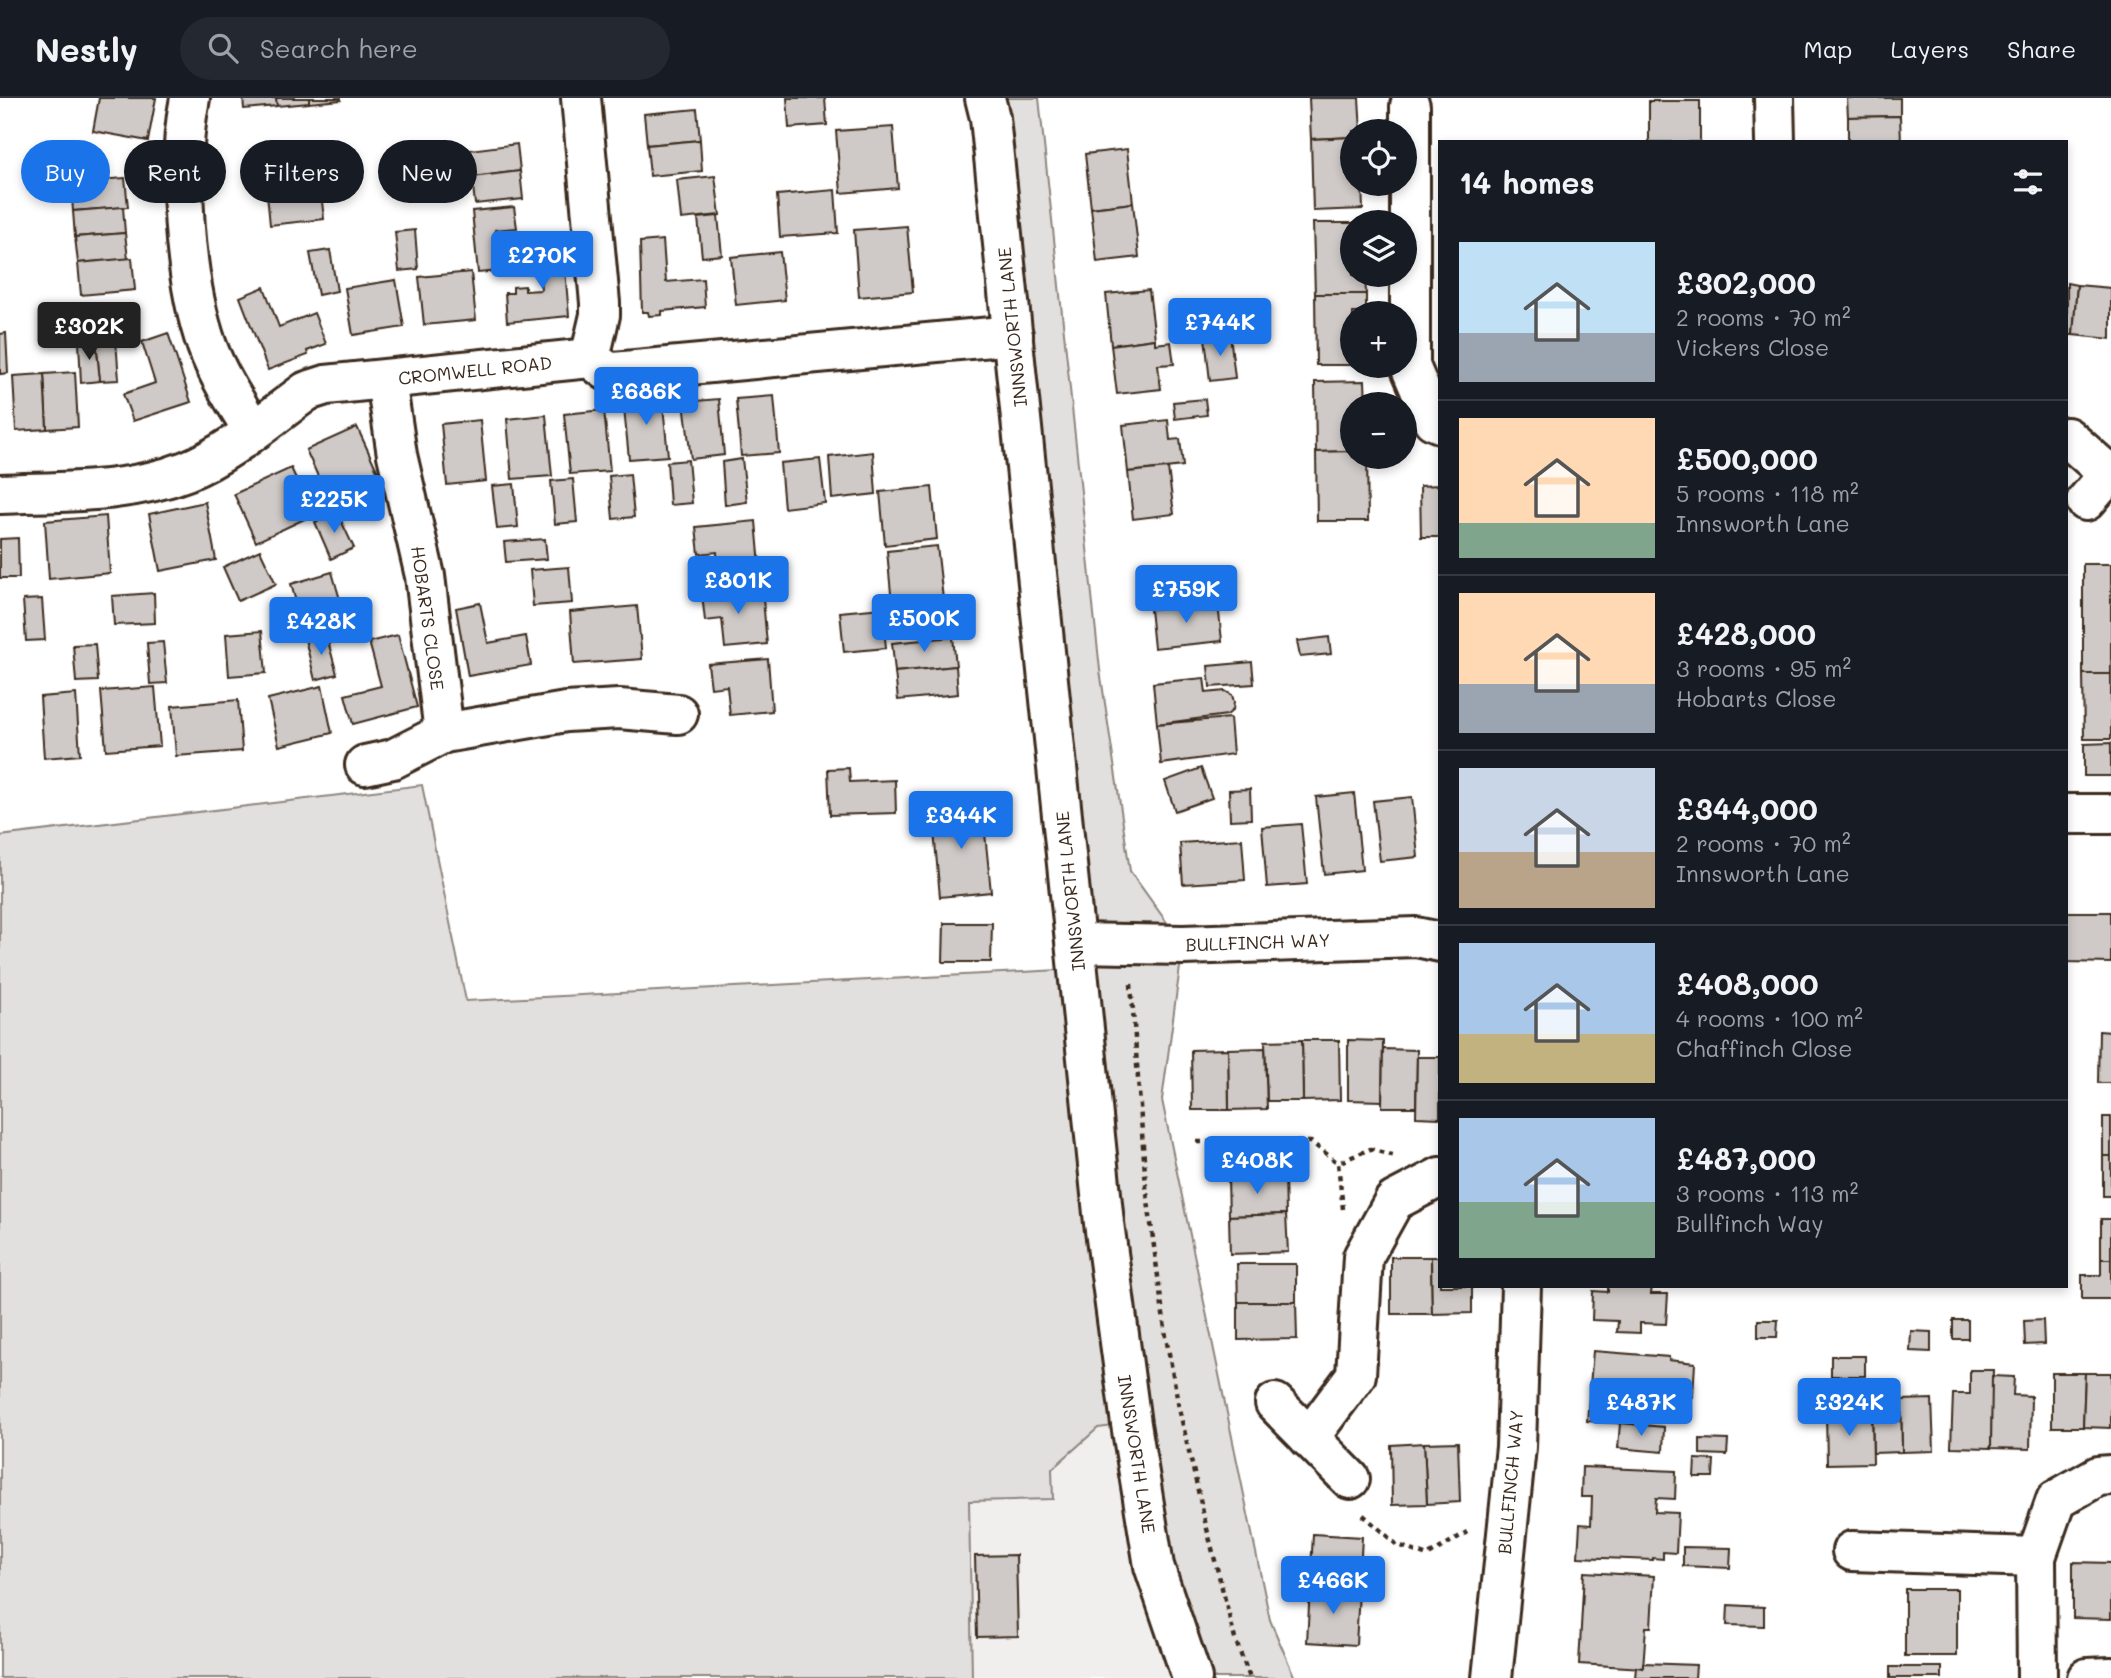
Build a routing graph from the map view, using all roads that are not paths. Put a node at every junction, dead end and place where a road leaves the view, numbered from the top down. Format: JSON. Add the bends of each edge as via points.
{"nodes":[{"id":1,"x":190,"y":98,"type":"edge"},
{"id":2,"x":581,"y":98,"type":"edge"},
{"id":3,"x":985,"y":98,"type":"edge"},
{"id":4,"x":1774,"y":98,"type":"edge"},
{"id":5,"x":1410,"y":106,"type":"dead end"},
{"id":6,"x":1775,"y":140,"type":"edge"},
{"id":7,"x":1013,"y":335,"type":"junction"},
{"id":8,"x":590,"y":358,"type":"junction"},
{"id":9,"x":386,"y":380,"type":"junction"},
{"id":10,"x":1438,"y":422,"type":"edge"},
{"id":11,"x":253,"y":430,"type":"junction"},
{"id":12,"x":2068,"y":438,"type":"edge"},
{"id":13,"x":2102,"y":484,"type":"edge"},
{"id":14,"x":0,"y":494,"type":"edge"},
{"id":15,"x":678,"y":714,"type":"dead end"},
{"id":16,"x":444,"y":733,"type":"junction"},
{"id":17,"x":365,"y":765,"type":"dead end"},
{"id":18,"x":2068,"y":814,"type":"edge"},
{"id":19,"x":2111,"y":814,"type":"edge"},
{"id":20,"x":1438,"y":942,"type":"edge"},
{"id":21,"x":1076,"y":943,"type":"junction"},
{"id":22,"x":1438,"y":1178,"type":"edge"},
{"id":23,"x":1521,"y":1288,"type":"edge"},
{"id":24,"x":1275,"y":1403,"type":"dead end"},
{"id":25,"x":1309,"y":1438,"type":"junction"},
{"id":26,"x":2111,"y":1475,"type":"edge"},
{"id":27,"x":1350,"y":1479,"type":"road end"},
{"id":28,"x":1852,"y":1551,"type":"dead end"},
{"id":29,"x":2036,"y":1557,"type":"junction"},
{"id":30,"x":2111,"y":1677,"type":"edge"},
{"id":31,"x":1192,"y":1678,"type":"edge"},
{"id":32,"x":1492,"y":1678,"type":"edge"},
{"id":33,"x":2037,"y":1678,"type":"edge"},
{"id":34,"x":2087,"y":1678,"type":"edge"}],
"edges":[{"from":1,"to":11,"type":"street","via":[[183,172],[196,306],[223,382]]},
{"from":2,"to":8,"type":"street","via":[[600,303]]},
{"from":3,"to":7,"type":"street","name":"INNSWORTH LANE"},
{"from":4,"to":6,"type":"street"},
{"from":5,"to":10,"type":"street","via":[[1422,163],[1410,366],[1433,420]]},
{"from":7,"to":8,"type":"street","name":"CROMWELL ROAD","via":[[614,372]]},
{"from":7,"to":21,"type":"street","name":"INNSWORTH LANE"},
{"from":8,"to":9,"type":"street","name":"CROMWELL ROAD"},
{"from":9,"to":11,"type":"street","name":"CROMWELL ROAD","via":[[307,391]]},
{"from":9,"to":16,"type":"street","name":"HOBARTS CLOSE","via":[[397,455],[425,576]]},
{"from":11,"to":14,"type":"street","name":"CROMWELL ROAD","via":[[187,471],[154,481],[111,489]]},
{"from":12,"to":13,"type":"street"},
{"from":15,"to":16,"type":"street","via":[[594,709]]},
{"from":16,"to":17,"type":"street","via":[[393,759]]},
{"from":18,"to":19,"type":"street"},
{"from":20,"to":21,"type":"street","name":"BULLFINCH WAY","via":[[1416,937]]},
{"from":21,"to":31,"type":"street","name":"INNSWORTH LANE","via":[[1104,1223],[1131,1424],[1154,1566]]},
{"from":22,"to":25,"type":"street","via":[[1394,1201],[1363,1257],[1356,1375]]},
{"from":23,"to":32,"type":"street","name":"BULLFINCH WAY","via":[[1516,1447]]},
{"from":24,"to":25,"type":"street"},
{"from":25,"to":27,"type":"street"},
{"from":26,"to":29,"type":"street","via":[[2098,1476],[2056,1500]]},
{"from":28,"to":29,"type":"street"},
{"from":29,"to":33,"type":"street"},
{"from":30,"to":34,"type":"street"}]}
